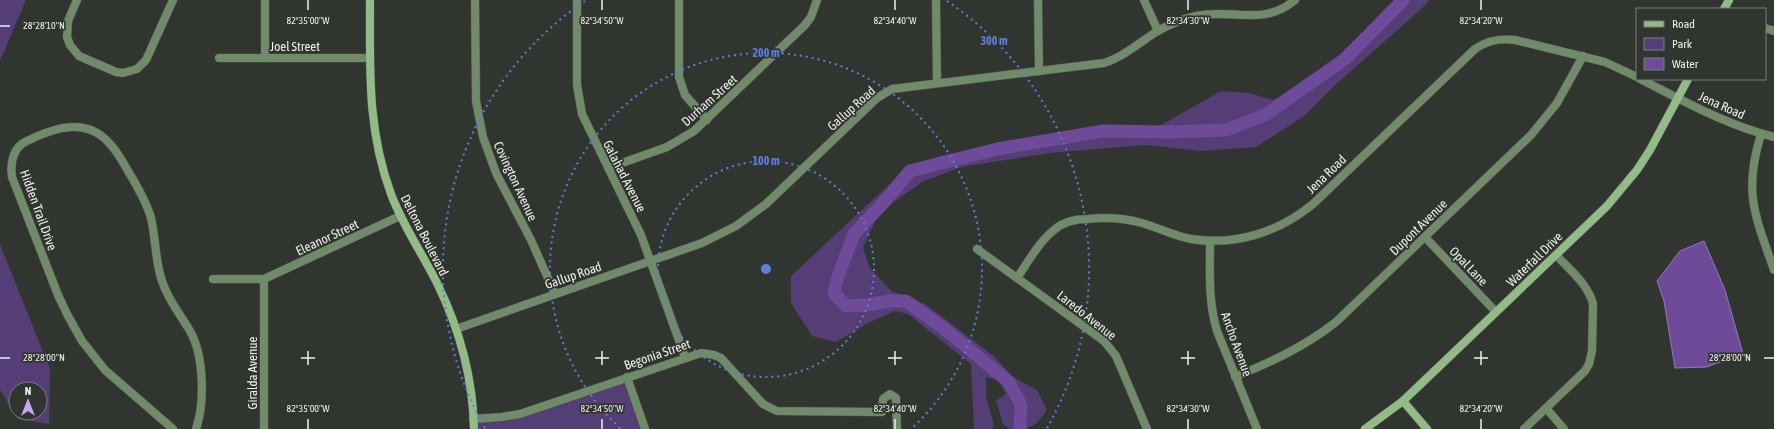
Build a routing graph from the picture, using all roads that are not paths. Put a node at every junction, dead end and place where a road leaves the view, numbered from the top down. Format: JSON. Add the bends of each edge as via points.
{"nodes":[{"id":1,"x":77,"y":0,"type":"edge"},
{"id":2,"x":173,"y":0,"type":"edge"},
{"id":3,"x":265,"y":0,"type":"edge"},
{"id":4,"x":370,"y":0,"type":"edge"},
{"id":5,"x":475,"y":0,"type":"edge"},
{"id":6,"x":577,"y":0,"type":"edge"},
{"id":7,"x":679,"y":0,"type":"edge"},
{"id":8,"x":817,"y":0,"type":"edge"},
{"id":9,"x":936,"y":0,"type":"edge"},
{"id":10,"x":1038,"y":0,"type":"edge"},
{"id":11,"x":1144,"y":0,"type":"edge"},
{"id":12,"x":1295,"y":0,"type":"edge"},
{"id":13,"x":1158,"y":31,"type":"junction"},
{"id":14,"x":1583,"y":56,"type":"junction"},
{"id":15,"x":219,"y":58,"type":"dead end"},
{"id":16,"x":264,"y":58,"type":"junction"},
{"id":17,"x":370,"y":58,"type":"junction"},
{"id":18,"x":1039,"y":71,"type":"junction"},
{"id":19,"x":1636,"y":77,"type":"edge"},
{"id":20,"x":1642,"y":80,"type":"edge"},
{"id":21,"x":1687,"y":80,"type":"edge"},
{"id":22,"x":937,"y":83,"type":"junction"},
{"id":23,"x":1678,"y":98,"type":"junction"},
{"id":24,"x":707,"y":120,"type":"junction"},
{"id":25,"x":1761,"y":134,"type":"junction"},
{"id":26,"x":1774,"y":137,"type":"edge"},
{"id":27,"x":608,"y":168,"type":"junction"},
{"id":28,"x":400,"y":216,"type":"junction"},
{"id":29,"x":1425,"y":237,"type":"junction"},
{"id":30,"x":1210,"y":240,"type":"junction"},
{"id":31,"x":977,"y":249,"type":"dead end"},
{"id":32,"x":1556,"y":255,"type":"junction"},
{"id":33,"x":651,"y":261,"type":"junction"},
{"id":34,"x":1774,"y":270,"type":"edge"},
{"id":35,"x":1017,"y":278,"type":"junction"},
{"id":36,"x":213,"y":279,"type":"dead end"},
{"id":37,"x":264,"y":279,"type":"junction"},
{"id":38,"x":555,"y":294,"type":"junction"},
{"id":39,"x":1496,"y":312,"type":"junction"},
{"id":40,"x":456,"y":329,"type":"junction"},
{"id":41,"x":684,"y":357,"type":"junction"},
{"id":42,"x":627,"y":377,"type":"junction"},
{"id":43,"x":1236,"y":377,"type":"junction"},
{"id":44,"x":1403,"y":401,"type":"junction"},
{"id":45,"x":1546,"y":408,"type":"junction"},
{"id":46,"x":473,"y":419,"type":"junction"},
{"id":47,"x":173,"y":429,"type":"edge"},
{"id":48,"x":196,"y":429,"type":"edge"},
{"id":49,"x":264,"y":429,"type":"edge"},
{"id":50,"x":474,"y":429,"type":"edge"},
{"id":51,"x":645,"y":429,"type":"edge"},
{"id":52,"x":897,"y":429,"type":"edge"},
{"id":53,"x":1147,"y":429,"type":"edge"},
{"id":54,"x":1257,"y":429,"type":"edge"},
{"id":55,"x":1365,"y":429,"type":"edge"},
{"id":56,"x":1428,"y":429,"type":"edge"},
{"id":57,"x":1524,"y":429,"type":"edge"},
{"id":58,"x":1564,"y":429,"type":"edge"}],
"edges":[{"from":1,"to":2,"type":"street","via":[[66,29],[70,44],[79,56],[123,73],[137,69],[146,60]]},
{"from":3,"to":16,"type":"street"},
{"from":4,"to":17,"type":"street","name":"Deltona Boulevard"},
{"from":5,"to":38,"type":"street","name":"Covington Avenue","via":[[476,101],[483,138],[496,173],[531,240]]},
{"from":6,"to":27,"type":"street","name":"Galahad Avenue","via":[[579,99],[587,127]]},
{"from":7,"to":24,"type":"street","via":[[679,77],[685,95]]},
{"from":8,"to":24,"type":"street","name":"Durham Street","via":[[805,25]]},
{"from":9,"to":22,"type":"street"},
{"from":10,"to":18,"type":"street"},
{"from":11,"to":13,"type":"street"},
{"from":12,"to":13,"type":"street","name":"Gallup Road","via":[[1272,14],[1252,16],[1225,13],[1196,16]]},
{"from":13,"to":18,"type":"street","name":"Gallup Road","via":[[1113,60]]},
{"from":14,"to":19,"type":"street","name":"Jena Road","via":[[1605,62]]},
{"from":14,"to":29,"type":"street","name":"Dupont Avenue","via":[[1544,121]]},
{"from":14,"to":30,"type":"street","name":"Jena Road","via":[[1515,40],[1498,39],[1481,45],[1301,214],[1259,235]]},
{"from":15,"to":16,"type":"street","name":"Joel Street"},
{"from":16,"to":17,"type":"street","name":"Joel Street"},
{"from":17,"to":28,"type":"street","name":"Deltona Boulevard","via":[[370,101],[378,149]]},
{"from":18,"to":22,"type":"street","name":"Gallup Road"},
{"from":20,"to":23,"type":"street","name":"Jena Road"},
{"from":21,"to":23,"type":"street","name":"Waterfall Drive"},
{"from":22,"to":33,"type":"street","name":"Gallup Road","via":[[900,87],[877,98],[752,215],[702,243]]},
{"from":23,"to":25,"type":"street","name":"Jena Road","via":[[1713,116]]},
{"from":23,"to":32,"type":"street","name":"Waterfall Drive","via":[[1650,150],[1625,185]]},
{"from":24,"to":27,"type":"street","name":"Durham Street","via":[[694,132],[667,147]]},
{"from":25,"to":26,"type":"street","name":"Jena Road"},
{"from":25,"to":34,"type":"street","via":[[1753,160],[1751,190],[1756,217]]},
{"from":27,"to":33,"type":"street","name":"Galahad Avenue"},
{"from":28,"to":37,"type":"street","name":"Eleanor Street"},
{"from":28,"to":40,"type":"street","name":"Deltona Boulevard","via":[[437,283]]},
{"from":29,"to":39,"type":"street","name":"Opal Lane"},
{"from":29,"to":43,"type":"street","name":"Dupont Avenue","via":[[1321,334],[1285,355]]},
{"from":30,"to":35,"type":"street","name":"Jena Road","via":[[1177,236],[1129,220],[1077,219],[1054,229]]},
{"from":30,"to":43,"type":"street","name":"Ancho Avenue","via":[[1209,285],[1212,316]]},
{"from":31,"to":35,"type":"street","name":"Laredo Avenue"},
{"from":32,"to":39,"type":"street","name":"Waterfall Drive"},
{"from":32,"to":45,"type":"street","via":[[1591,296],[1592,350],[1589,364],[1584,371]]},
{"from":33,"to":38,"type":"street","name":"Gallup Road"},
{"from":33,"to":41,"type":"street","name":"Galahad Avenue"},
{"from":35,"to":53,"type":"street","name":"Laredo Avenue","via":[[1111,348]]},
{"from":36,"to":37,"type":"street","name":"Eleanor Street"},
{"from":37,"to":49,"type":"street","name":"Giralda Avenue"},
{"from":38,"to":40,"type":"street","name":"Gallup Road"},
{"from":39,"to":44,"type":"street","name":"Waterfall Drive"},
{"from":40,"to":46,"type":"street","name":"Deltona Boulevard","via":[[468,374]]},
{"from":41,"to":42,"type":"street","name":"Begonia Street"},
{"from":41,"to":52,"type":"street","name":"Begonia Street","via":[[695,353],[707,353],[721,358],[763,404],[777,411],[882,412],[882,399],[890,394],[896,398]]},
{"from":42,"to":46,"type":"street","name":"Begonia Street","via":[[520,414]]},
{"from":42,"to":51,"type":"street"},
{"from":43,"to":54,"type":"street","name":"Ancho Avenue"},
{"from":44,"to":55,"type":"street","name":"Waterfall Drive"},
{"from":44,"to":56,"type":"street"},
{"from":45,"to":57,"type":"street"},
{"from":45,"to":58,"type":"street"},
{"from":46,"to":50,"type":"street","name":"Deltona Boulevard"},
{"from":47,"to":48,"type":"street","name":"Hidden Trail Drive","via":[[106,370],[82,340],[66,314],[12,177],[13,156],[26,141],[62,127],[89,128],[112,145],[138,188],[150,216],[162,282],[174,308],[190,331],[198,352],[201,398]]}]}
